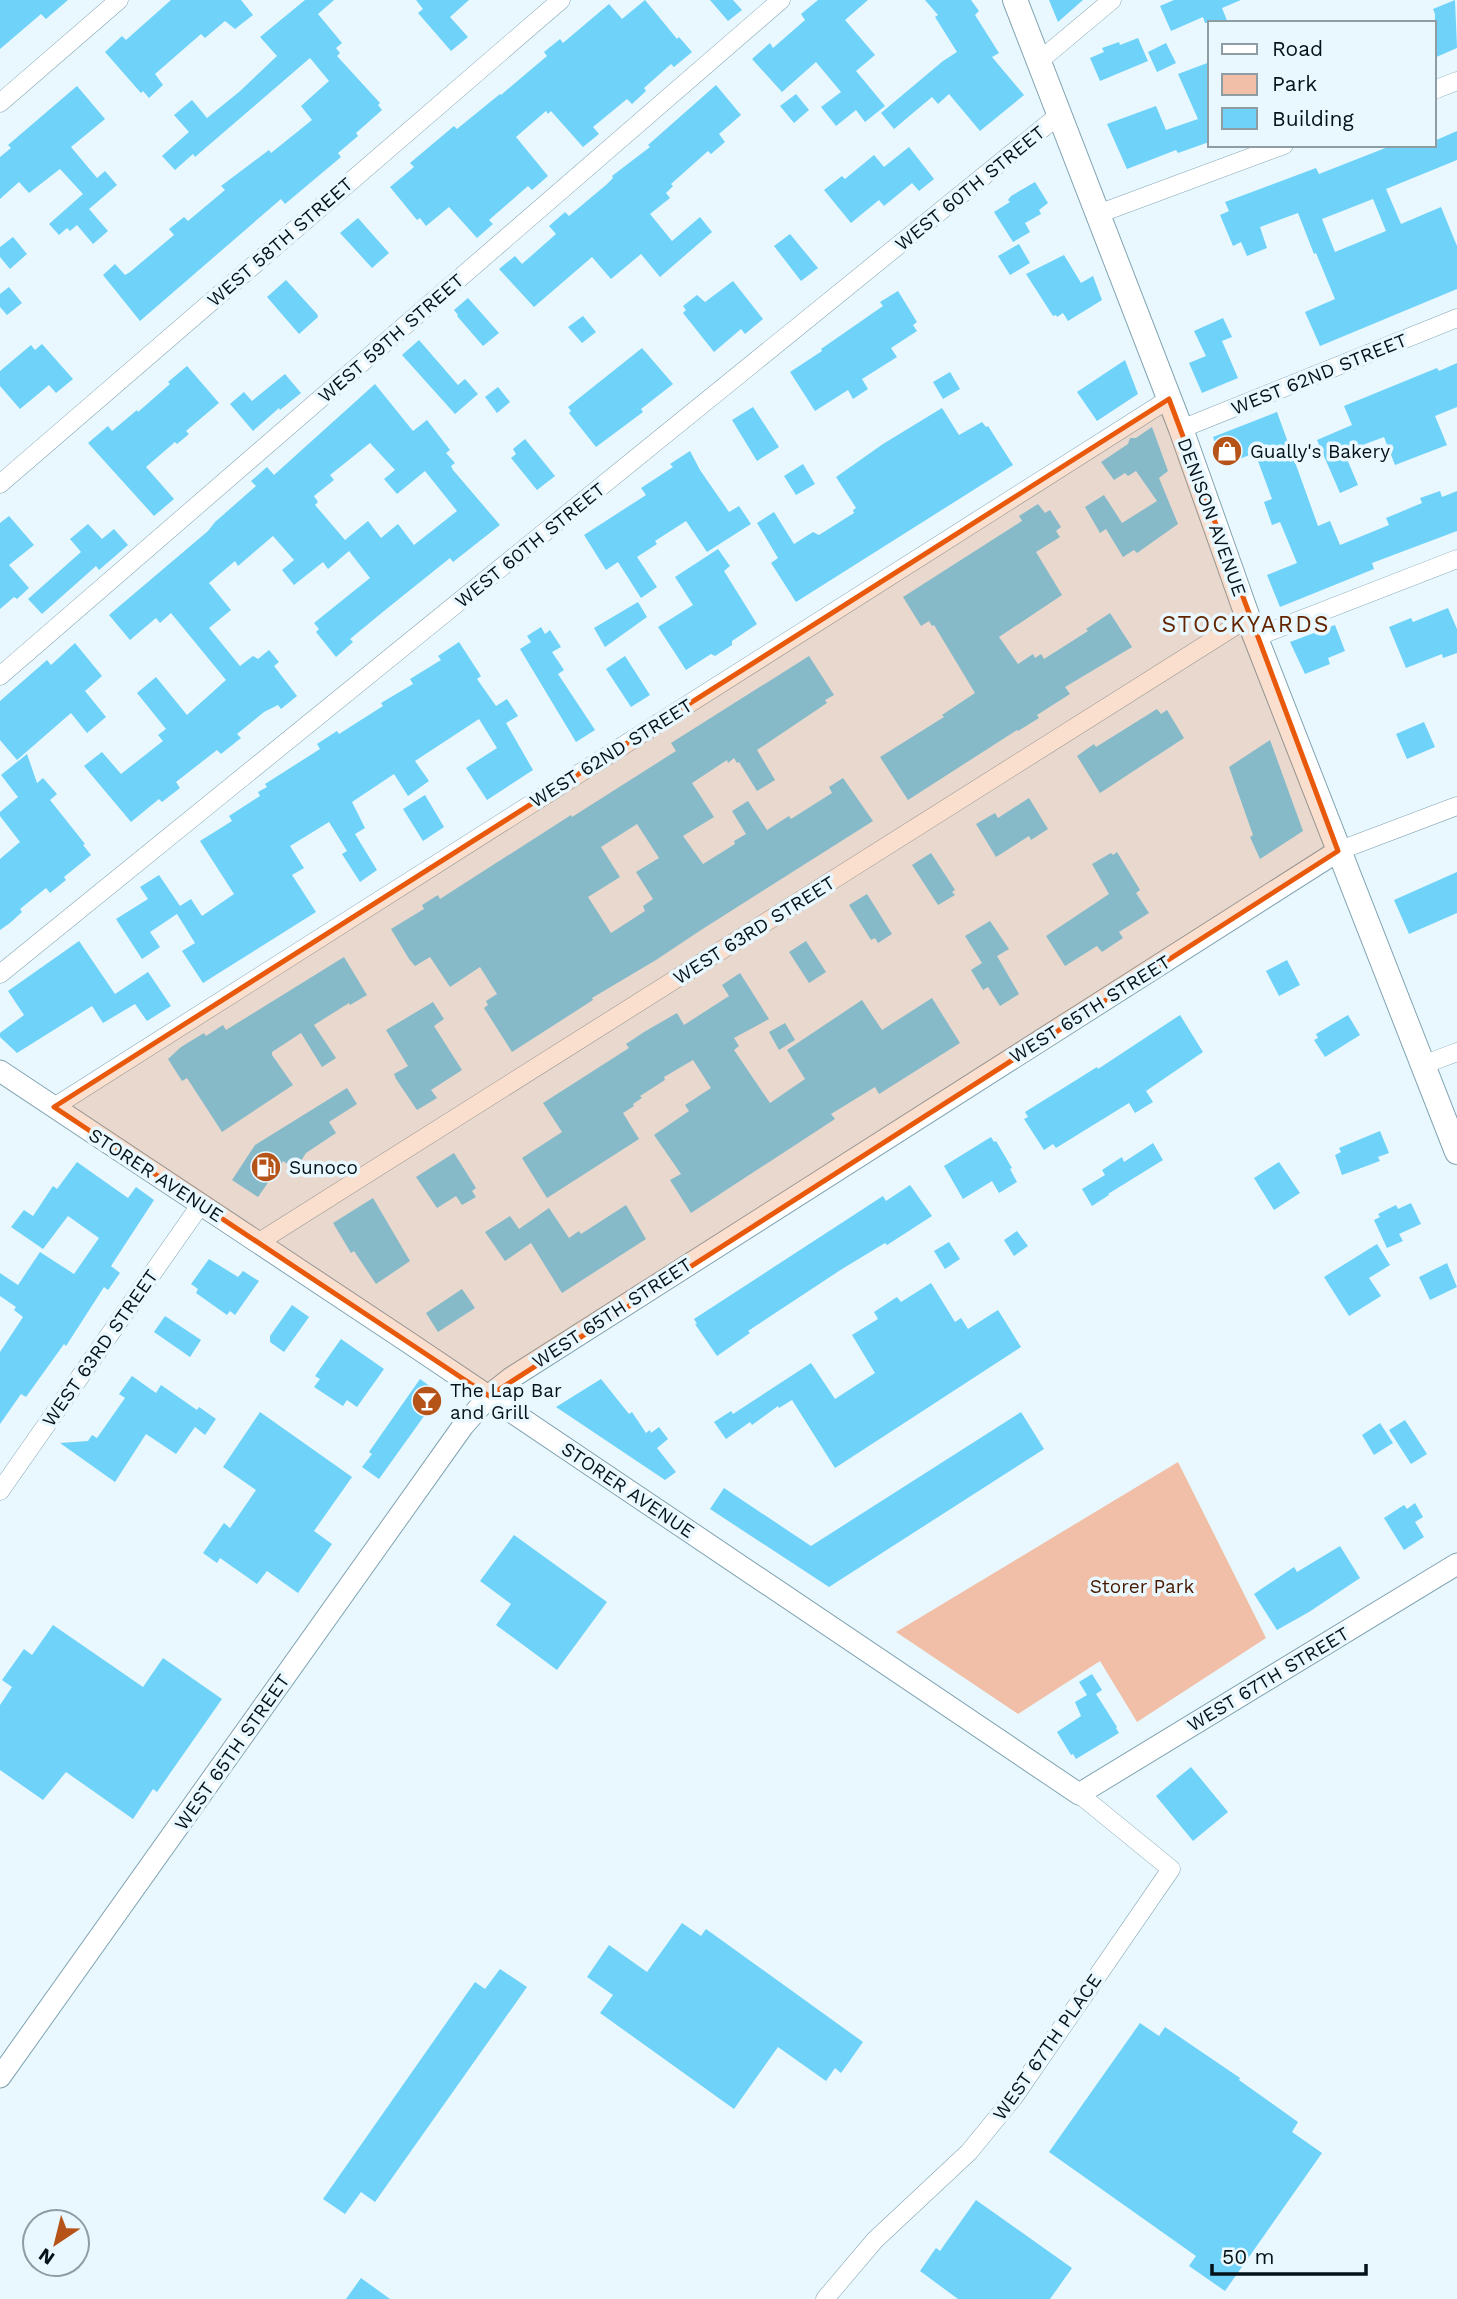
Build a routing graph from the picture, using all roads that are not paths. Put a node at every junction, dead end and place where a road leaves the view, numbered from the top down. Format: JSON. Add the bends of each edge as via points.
{"nodes":[{"id":1,"x":119,"y":0,"type":"edge"},
{"id":2,"x":561,"y":0,"type":"edge"},
{"id":3,"x":781,"y":0,"type":"edge"},
{"id":4,"x":1015,"y":0,"type":"edge"},
{"id":5,"x":1112,"y":0,"type":"edge"},
{"id":6,"x":1038,"y":62,"type":"junction"},
{"id":7,"x":1457,"y":81,"type":"edge"},
{"id":8,"x":1436,"y":89,"type":"edge"},
{"id":9,"x":0,"y":103,"type":"edge"},
{"id":10,"x":1059,"y":115,"type":"junction"},
{"id":11,"x":1279,"y":147,"type":"edge"},
{"id":12,"x":1098,"y":214,"type":"junction"},
{"id":13,"x":1457,"y":318,"type":"edge"},
{"id":14,"x":1170,"y":399,"type":"junction"},
{"id":15,"x":1181,"y":429,"type":"junction"},
{"id":16,"x":0,"y":484,"type":"edge"},
{"id":17,"x":1457,"y":559,"type":"edge"},
{"id":18,"x":1252,"y":628,"type":"junction"},
{"id":19,"x":0,"y":676,"type":"edge"},
{"id":20,"x":1457,"y":806,"type":"edge"},
{"id":21,"x":1338,"y":851,"type":"junction"},
{"id":22,"x":0,"y":974,"type":"edge"},
{"id":23,"x":1457,"y":1052,"type":"edge"},
{"id":24,"x":1423,"y":1065,"type":"junction"},
{"id":25,"x":0,"y":1071,"type":"edge"},
{"id":26,"x":54,"y":1107,"type":"junction"},
{"id":27,"x":1457,"y":1152,"type":"edge"},
{"id":28,"x":201,"y":1204,"type":"junction"},
{"id":29,"x":259,"y":1242,"type":"junction"},
{"id":30,"x":489,"y":1396,"type":"junction"},
{"id":31,"x":0,"y":1491,"type":"edge"},
{"id":32,"x":1457,"y":1564,"type":"edge"},
{"id":33,"x":1079,"y":1794,"type":"junction"},
{"id":34,"x":0,"y":2077,"type":"edge"},
{"id":35,"x":825,"y":2299,"type":"edge"}],
"edges":[{"from":1,"to":9,"type":"street"},
{"from":2,"to":16,"type":"street","name":"WEST 58TH STREET"},
{"from":3,"to":19,"type":"street","name":"WEST 59TH STREET"},
{"from":4,"to":6,"type":"main road","name":"DENISON AVENUE"},
{"from":5,"to":6,"type":"street"},
{"from":6,"to":10,"type":"main road","name":"DENISON AVENUE"},
{"from":7,"to":8,"type":"street"},
{"from":10,"to":12,"type":"main road","name":"DENISON AVENUE"},
{"from":10,"to":22,"type":"street","name":"WEST 60TH STREET"},
{"from":11,"to":12,"type":"street"},
{"from":12,"to":14,"type":"main road","name":"DENISON AVENUE"},
{"from":13,"to":15,"type":"street","name":"WEST 62ND STREET"},
{"from":14,"to":15,"type":"main road","name":"DENISON AVENUE"},
{"from":14,"to":26,"type":"street","name":"WEST 62ND STREET"},
{"from":15,"to":18,"type":"main road","name":"DENISON AVENUE"},
{"from":17,"to":18,"type":"street","name":"WEST 63RD STREET"},
{"from":18,"to":21,"type":"main road","name":"DENISON AVENUE"},
{"from":18,"to":29,"type":"street","name":"WEST 63RD STREET"},
{"from":20,"to":21,"type":"street","name":"WEST 65TH STREET"},
{"from":21,"to":24,"type":"main road","name":"DENISON AVENUE"},
{"from":21,"to":30,"type":"street","name":"WEST 65TH STREET","via":[[510,1378]]},
{"from":23,"to":24,"type":"street"},
{"from":24,"to":27,"type":"main road","name":"DENISON AVENUE"},
{"from":25,"to":26,"type":"street","name":"STORER AVENUE"},
{"from":26,"to":28,"type":"street","name":"STORER AVENUE"},
{"from":28,"to":29,"type":"street","name":"STORER AVENUE"},
{"from":28,"to":31,"type":"street","name":"WEST 63RD STREET"},
{"from":29,"to":30,"type":"street","name":"STORER AVENUE"},
{"from":30,"to":33,"type":"street","name":"STORER AVENUE"},
{"from":30,"to":34,"type":"street","name":"WEST 65TH STREET","via":[[463,1426]]},
{"from":32,"to":33,"type":"street","name":"WEST 67TH STREET"},
{"from":33,"to":35,"type":"street","name":"WEST 67TH PLACE","via":[[1171,1869],[1014,2097],[969,2152],[875,2240]]}]}
